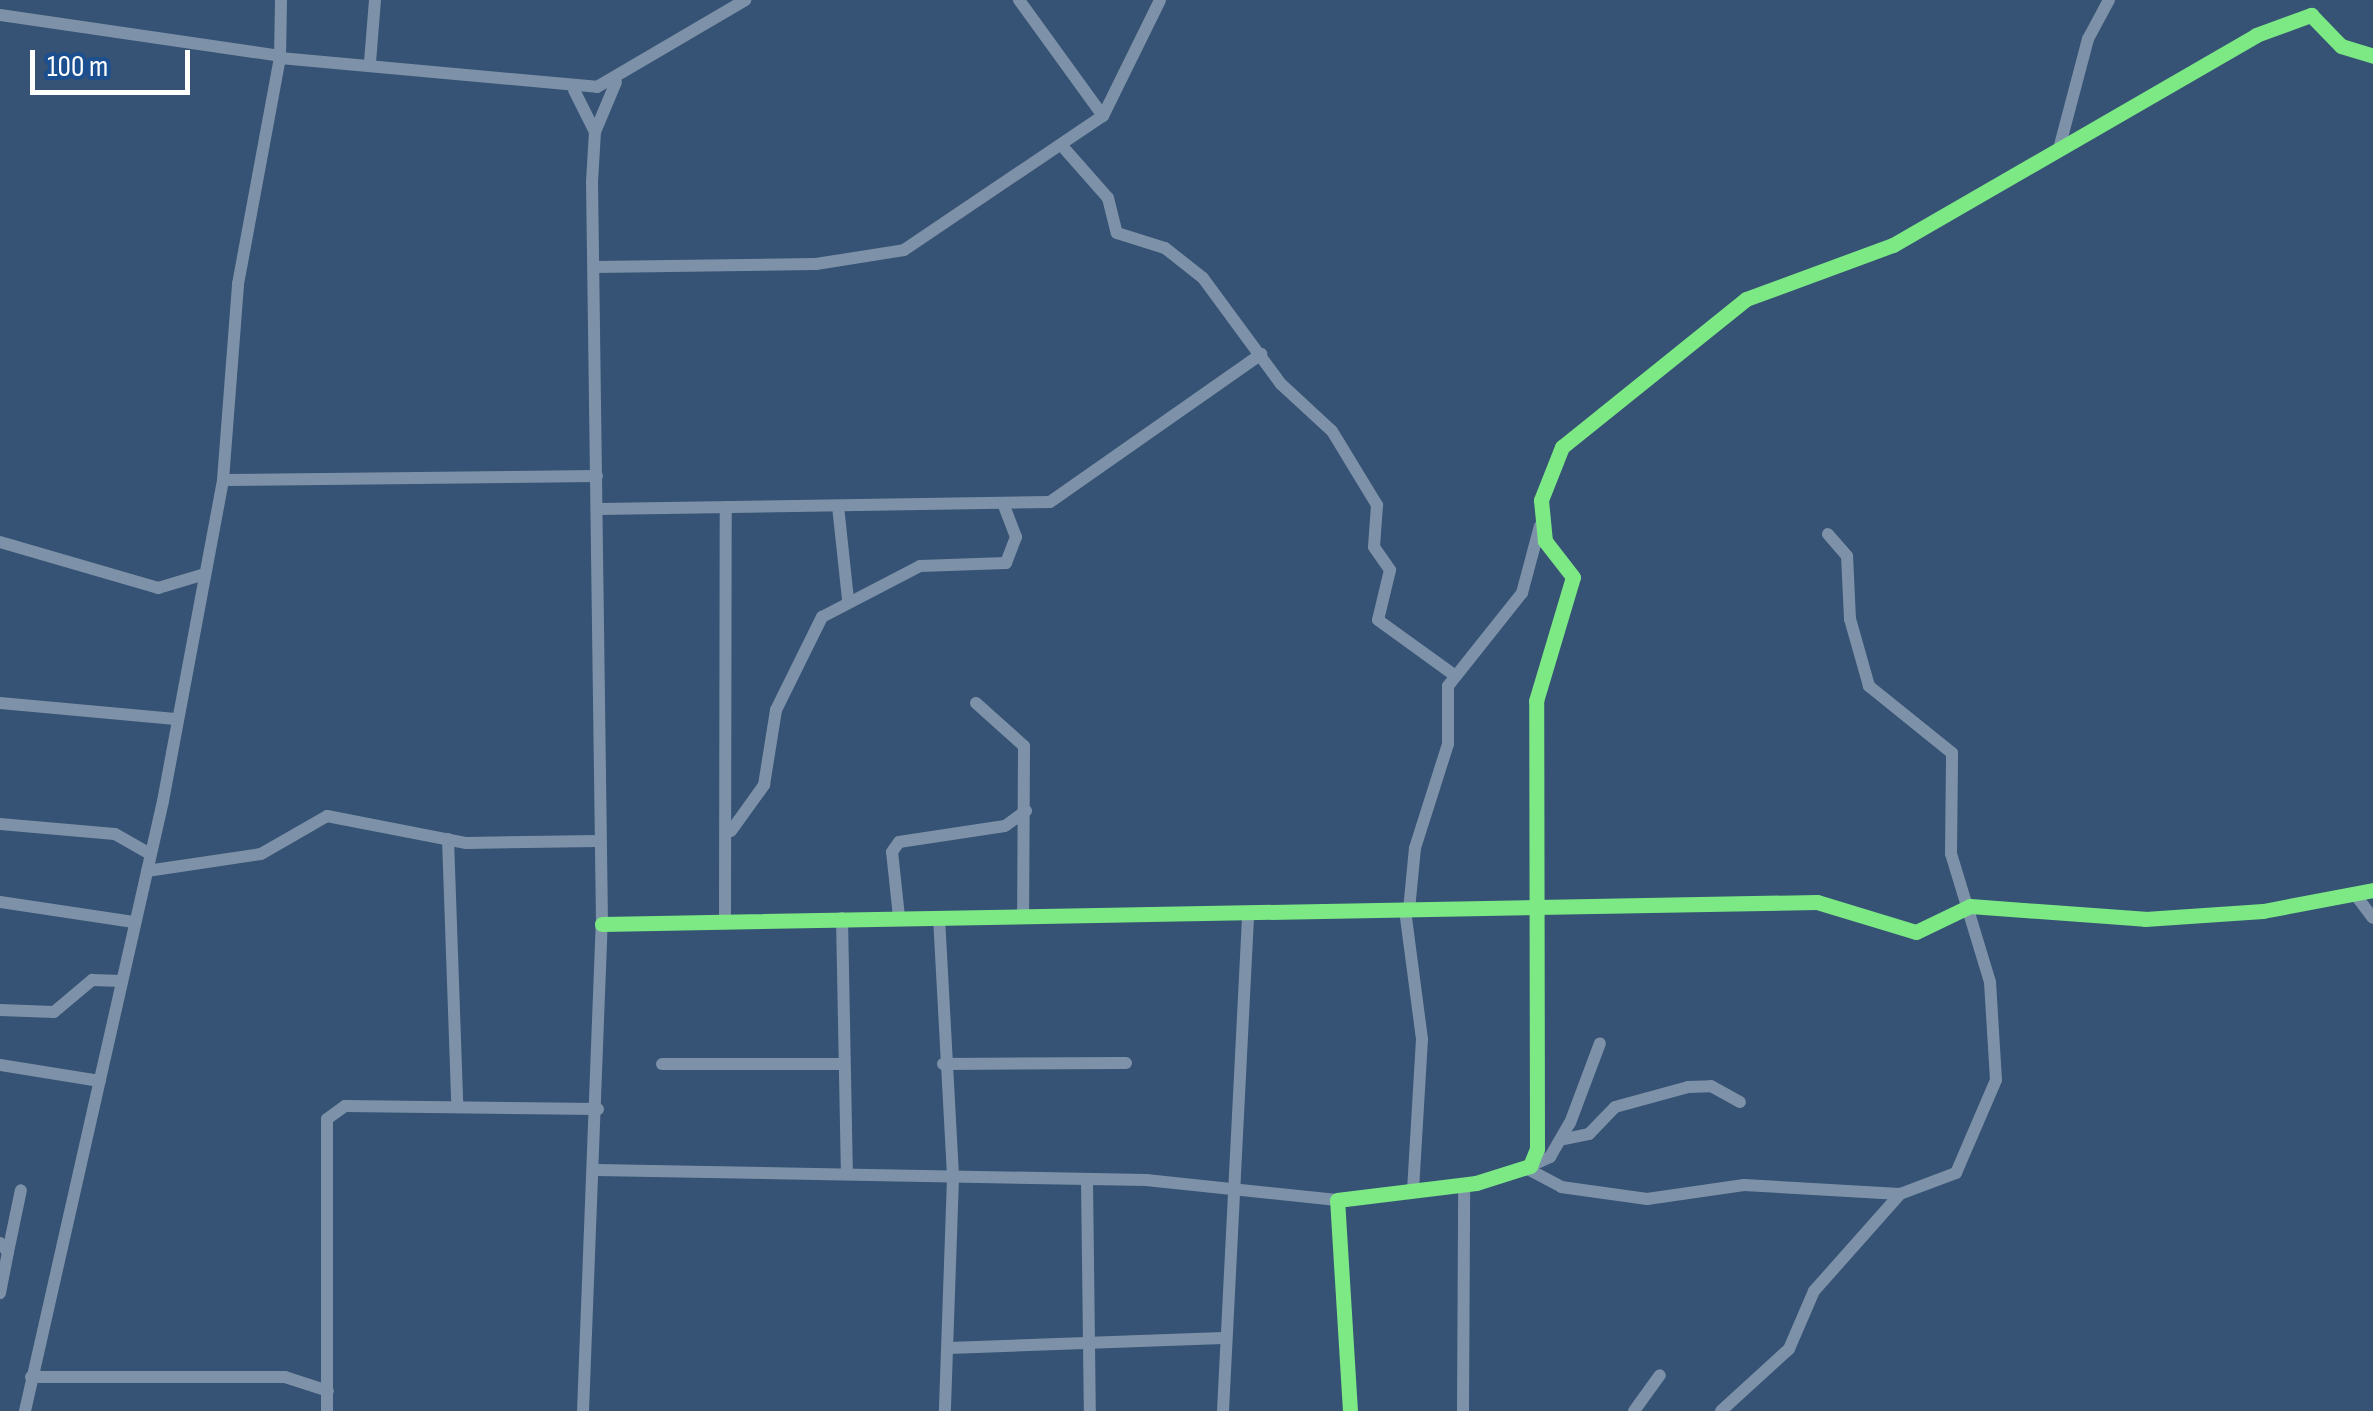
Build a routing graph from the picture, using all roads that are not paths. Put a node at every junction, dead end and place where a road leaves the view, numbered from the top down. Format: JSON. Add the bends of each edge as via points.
{"nodes":[{"id":1,"x":281,"y":0,"type":"edge"},
{"id":2,"x":374,"y":0,"type":"edge"},
{"id":3,"x":745,"y":0,"type":"edge"},
{"id":4,"x":1018,"y":0,"type":"edge"},
{"id":5,"x":1160,"y":0,"type":"edge"},
{"id":6,"x":2110,"y":0,"type":"edge"},
{"id":7,"x":0,"y":15,"type":"edge"},
{"id":8,"x":2373,"y":56,"type":"edge"},
{"id":9,"x":280,"y":57,"type":"junction"},
{"id":10,"x":370,"y":62,"type":"junction"},
{"id":11,"x":616,"y":82,"type":"junction"},
{"id":12,"x":574,"y":90,"type":"junction"},
{"id":13,"x":1103,"y":116,"type":"junction"},
{"id":14,"x":595,"y":132,"type":"junction"},
{"id":15,"x":2060,"y":146,"type":"junction"},
{"id":16,"x":1063,"y":147,"type":"junction"},
{"id":17,"x":595,"y":267,"type":"junction"},
{"id":18,"x":1261,"y":354,"type":"junction"},
{"id":19,"x":597,"y":476,"type":"junction"},
{"id":20,"x":223,"y":480,"type":"junction"},
{"id":21,"x":1004,"y":505,"type":"junction"},
{"id":22,"x":838,"y":506,"type":"junction"},
{"id":23,"x":726,"y":507,"type":"junction"},
{"id":24,"x":599,"y":510,"type":"junction"},
{"id":25,"x":1541,"y":520,"type":"junction"},
{"id":26,"x":1828,"y":534,"type":"dead end"},
{"id":27,"x":0,"y":542,"type":"edge"},
{"id":28,"x":205,"y":574,"type":"junction"},
{"id":29,"x":848,"y":599,"type":"junction"},
{"id":30,"x":1452,"y":674,"type":"junction"},
{"id":31,"x":0,"y":703,"type":"edge"},
{"id":32,"x":976,"y":703,"type":"dead end"},
{"id":33,"x":174,"y":719,"type":"junction"},
{"id":34,"x":1026,"y":812,"type":"junction"},
{"id":35,"x":0,"y":824,"type":"edge"},
{"id":36,"x":732,"y":831,"type":"junction"},
{"id":37,"x":448,"y":839,"type":"junction"},
{"id":38,"x":598,"y":841,"type":"junction"},
{"id":39,"x":150,"y":854,"type":"junction"},
{"id":40,"x":146,"y":871,"type":"junction"},
{"id":41,"x":2373,"y":890,"type":"edge"},
{"id":42,"x":2354,"y":894,"type":"junction"},
{"id":43,"x":0,"y":902,"type":"edge"},
{"id":44,"x":1970,"y":906,"type":"junction"},
{"id":45,"x":1407,"y":910,"type":"junction"},
{"id":46,"x":1538,"y":911,"type":"junction"},
{"id":47,"x":938,"y":916,"type":"junction"},
{"id":48,"x":1023,"y":916,"type":"junction"},
{"id":49,"x":1248,"y":916,"type":"junction"},
{"id":50,"x":899,"y":917,"type":"junction"},
{"id":51,"x":842,"y":918,"type":"junction"},
{"id":52,"x":2373,"y":918,"type":"edge"},
{"id":53,"x":725,"y":920,"type":"junction"},
{"id":54,"x":134,"y":922,"type":"junction"},
{"id":55,"x":602,"y":924,"type":"junction"},
{"id":56,"x":122,"y":980,"type":"junction"},
{"id":57,"x":0,"y":1010,"type":"edge"},
{"id":58,"x":1600,"y":1043,"type":"dead end"},
{"id":59,"x":1126,"y":1062,"type":"dead end"},
{"id":60,"x":0,"y":1064,"type":"edge"},
{"id":61,"x":662,"y":1064,"type":"dead end"},
{"id":62,"x":844,"y":1064,"type":"junction"},
{"id":63,"x":943,"y":1064,"type":"junction"},
{"id":64,"x":100,"y":1082,"type":"junction"},
{"id":65,"x":457,"y":1102,"type":"junction"},
{"id":66,"x":1740,"y":1102,"type":"dead end"},
{"id":67,"x":598,"y":1109,"type":"junction"},
{"id":68,"x":1560,"y":1140,"type":"junction"},
{"id":69,"x":1528,"y":1167,"type":"junction"},
{"id":70,"x":596,"y":1170,"type":"junction"},
{"id":71,"x":847,"y":1174,"type":"junction"},
{"id":72,"x":953,"y":1178,"type":"junction"},
{"id":73,"x":1087,"y":1180,"type":"junction"},
{"id":74,"x":1464,"y":1186,"type":"junction"},
{"id":75,"x":1413,"y":1189,"type":"junction"},
{"id":76,"x":20,"y":1190,"type":"dead end"},
{"id":77,"x":1900,"y":1194,"type":"junction"},
{"id":78,"x":1230,"y":1195,"type":"junction"},
{"id":79,"x":1337,"y":1200,"type":"junction"},
{"id":80,"x":4,"y":1248,"type":"edge"},
{"id":81,"x":0,"y":1293,"type":"edge"},
{"id":82,"x":1223,"y":1338,"type":"junction"},
{"id":83,"x":1090,"y":1340,"type":"junction"},
{"id":84,"x":948,"y":1348,"type":"junction"},
{"id":85,"x":1660,"y":1375,"type":"dead end"},
{"id":86,"x":31,"y":1377,"type":"junction"},
{"id":87,"x":328,"y":1390,"type":"junction"},
{"id":88,"x":25,"y":1411,"type":"edge"},
{"id":89,"x":327,"y":1411,"type":"edge"},
{"id":90,"x":584,"y":1411,"type":"edge"},
{"id":91,"x":945,"y":1411,"type":"edge"},
{"id":92,"x":1090,"y":1411,"type":"edge"},
{"id":93,"x":1223,"y":1411,"type":"edge"},
{"id":94,"x":1350,"y":1411,"type":"edge"},
{"id":95,"x":1462,"y":1411,"type":"edge"},
{"id":96,"x":1634,"y":1411,"type":"edge"},
{"id":97,"x":1721,"y":1411,"type":"edge"}],
"edges":[{"from":1,"to":9,"type":"street"},
{"from":2,"to":10,"type":"street"},
{"from":3,"to":11,"type":"street","via":[[688,26],[670,50]]},
{"from":4,"to":13,"type":"street"},
{"from":5,"to":13,"type":"street"},
{"from":6,"to":15,"type":"street","via":[[2088,40]]},
{"from":7,"to":9,"type":"street"},
{"from":8,"to":15,"type":"street","via":[[2341,46],[2305,15]]},
{"from":9,"to":10,"type":"street"},
{"from":9,"to":20,"type":"street","via":[[238,284]]},
{"from":10,"to":12,"type":"street"},
{"from":11,"to":12,"type":"street"},
{"from":11,"to":14,"type":"street"},
{"from":12,"to":14,"type":"street"},
{"from":13,"to":16,"type":"street"},
{"from":14,"to":17,"type":"street"},
{"from":15,"to":25,"type":"street","via":[[1894,246],[1746,299],[1575,431],[1548,476]]},
{"from":16,"to":17,"type":"street","via":[[904,250],[877,257]]},
{"from":16,"to":18,"type":"street","via":[[1108,198],[1116,232],[1180,256]]},
{"from":17,"to":19,"type":"street"},
{"from":18,"to":21,"type":"street","via":[[1050,502]]},
{"from":18,"to":30,"type":"street","via":[[1332,431],[1376,505],[1374,547],[1390,570],[1378,620]]},
{"from":19,"to":20,"type":"street"},
{"from":19,"to":24,"type":"street"},
{"from":20,"to":28,"type":"street"},
{"from":21,"to":22,"type":"street"},
{"from":21,"to":29,"type":"street","via":[[1016,537],[1006,563],[920,566]]},
{"from":22,"to":23,"type":"street"},
{"from":22,"to":29,"type":"street"},
{"from":23,"to":24,"type":"street"},
{"from":23,"to":36,"type":"street","via":[[722,714]]},
{"from":24,"to":38,"type":"street"},
{"from":25,"to":30,"type":"street","via":[[1522,592]]},
{"from":25,"to":46,"type":"street","via":[[1573,577],[1536,700]]},
{"from":26,"to":44,"type":"street","via":[[1847,556],[1854,642],[1869,686],[1952,753],[1951,854]]},
{"from":27,"to":28,"type":"street","via":[[158,588]]},
{"from":28,"to":33,"type":"street"},
{"from":29,"to":36,"type":"street","via":[[822,617],[801,658],[776,710],[764,785]]},
{"from":30,"to":45,"type":"street","via":[[1448,744],[1415,848]]},
{"from":31,"to":33,"type":"street"},
{"from":32,"to":34,"type":"street","via":[[988,724],[1023,742]]},
{"from":33,"to":39,"type":"street"},
{"from":34,"to":48,"type":"street"},
{"from":34,"to":50,"type":"street","via":[[1005,826],[899,842],[892,876]]},
{"from":35,"to":39,"type":"street","via":[[114,834]]},
{"from":36,"to":53,"type":"street"},
{"from":37,"to":38,"type":"street"},
{"from":37,"to":40,"type":"street","via":[[327,816],[262,854]]},
{"from":37,"to":65,"type":"street"},
{"from":38,"to":55,"type":"street"},
{"from":39,"to":40,"type":"street"},
{"from":40,"to":54,"type":"street"},
{"from":41,"to":42,"type":"street"},
{"from":42,"to":44,"type":"street","via":[[2145,918]]},
{"from":42,"to":52,"type":"street"},
{"from":43,"to":54,"type":"street"},
{"from":44,"to":46,"type":"street","via":[[1916,932],[1817,902]]},
{"from":44,"to":77,"type":"street","via":[[1995,1014],[1989,1112],[1956,1173]]},
{"from":45,"to":46,"type":"street"},
{"from":45,"to":49,"type":"street"},
{"from":45,"to":75,"type":"street","via":[[1422,1038]]},
{"from":46,"to":69,"type":"street"},
{"from":47,"to":48,"type":"street"},
{"from":47,"to":50,"type":"street"},
{"from":47,"to":63,"type":"street"},
{"from":48,"to":49,"type":"street"},
{"from":49,"to":78,"type":"street"},
{"from":50,"to":51,"type":"street"},
{"from":51,"to":53,"type":"street"},
{"from":51,"to":62,"type":"street"},
{"from":53,"to":55,"type":"street"},
{"from":54,"to":56,"type":"street"},
{"from":55,"to":67,"type":"street"},
{"from":56,"to":57,"type":"street","via":[[92,980],[54,1012]]},
{"from":56,"to":64,"type":"street"},
{"from":58,"to":68,"type":"street"},
{"from":59,"to":63,"type":"street"},
{"from":60,"to":64,"type":"street"},
{"from":61,"to":62,"type":"street"},
{"from":62,"to":71,"type":"street"},
{"from":63,"to":72,"type":"street"},
{"from":64,"to":86,"type":"street"},
{"from":65,"to":67,"type":"street"},
{"from":65,"to":87,"type":"street","via":[[345,1106],[327,1119]]},
{"from":66,"to":68,"type":"street","via":[[1711,1086],[1688,1087],[1616,1107],[1589,1134]]},
{"from":67,"to":70,"type":"street"},
{"from":68,"to":69,"type":"street"},
{"from":69,"to":74,"type":"street"},
{"from":69,"to":77,"type":"street","via":[[1560,1187],[1647,1198],[1744,1185]]},
{"from":70,"to":71,"type":"street"},
{"from":70,"to":90,"type":"street"},
{"from":71,"to":72,"type":"street"},
{"from":72,"to":73,"type":"street"},
{"from":72,"to":84,"type":"street"},
{"from":73,"to":78,"type":"street"},
{"from":73,"to":83,"type":"street"},
{"from":74,"to":75,"type":"street"},
{"from":74,"to":95,"type":"street"},
{"from":75,"to":79,"type":"street"},
{"from":76,"to":80,"type":"street"},
{"from":77,"to":97,"type":"street","via":[[1814,1291],[1789,1349]]},
{"from":78,"to":79,"type":"street"},
{"from":78,"to":82,"type":"street"},
{"from":79,"to":94,"type":"street"},
{"from":80,"to":81,"type":"street"},
{"from":82,"to":83,"type":"street"},
{"from":82,"to":93,"type":"street"},
{"from":83,"to":84,"type":"street"},
{"from":83,"to":92,"type":"street"},
{"from":84,"to":91,"type":"street"},
{"from":85,"to":96,"type":"street"},
{"from":86,"to":87,"type":"street","via":[[285,1377]]},
{"from":86,"to":88,"type":"street"},
{"from":87,"to":89,"type":"street"}]}
